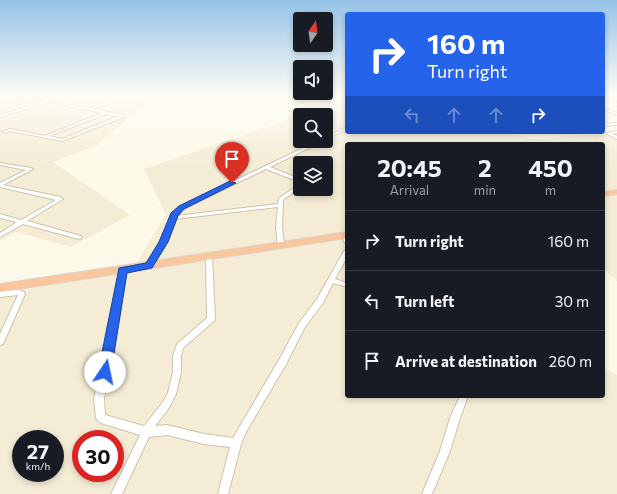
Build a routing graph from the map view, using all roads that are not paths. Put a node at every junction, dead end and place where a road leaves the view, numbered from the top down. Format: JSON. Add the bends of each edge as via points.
{"nodes":[{"id":1,"x":90,"y":119,"type":"edge"},
{"id":2,"x":115,"y":119,"type":"edge"},
{"id":3,"x":617,"y":124,"type":"edge"},
{"id":4,"x":605,"y":125,"type":"edge"},
{"id":5,"x":345,"y":129,"type":"edge"},
{"id":6,"x":605,"y":131,"type":"edge"},
{"id":7,"x":617,"y":132,"type":"edge"},
{"id":8,"x":1,"y":133,"type":"edge"},
{"id":9,"x":608,"y":133,"type":"junction"},
{"id":10,"x":333,"y":135,"type":"edge"},
{"id":11,"x":47,"y":136,"type":"junction"},
{"id":12,"x":617,"y":138,"type":"edge"},
{"id":13,"x":306,"y":148,"type":"edge"},
{"id":14,"x":0,"y":164,"type":"edge"},
{"id":15,"x":266,"y":167,"type":"junction"},
{"id":16,"x":293,"y":178,"type":"edge"},
{"id":17,"x":0,"y":186,"type":"edge"},
{"id":18,"x":293,"y":190,"type":"edge"},
{"id":19,"x":617,"y":192,"type":"edge"},
{"id":20,"x":605,"y":194,"type":"edge"},
{"id":21,"x":279,"y":205,"type":"junction"},
{"id":22,"x":0,"y":216,"type":"edge"},
{"id":23,"x":173,"y":218,"type":"junction"},
{"id":24,"x":22,"y":222,"type":"junction"},
{"id":25,"x":0,"y":235,"type":"edge"},
{"id":26,"x":79,"y":237,"type":"dead end"},
{"id":27,"x":345,"y":237,"type":"edge"},
{"id":28,"x":281,"y":245,"type":"junction"},
{"id":29,"x":345,"y":255,"type":"edge"},
{"id":30,"x":209,"y":256,"type":"junction"},
{"id":31,"x":149,"y":266,"type":"junction"},
{"id":32,"x":123,"y":270,"type":"junction"},
{"id":33,"x":332,"y":280,"type":"junction"},
{"id":34,"x":345,"y":284,"type":"edge"},
{"id":35,"x":0,"y":288,"type":"edge"},
{"id":36,"x":0,"y":294,"type":"edge"},
{"id":37,"x":0,"y":342,"type":"edge"},
{"id":38,"x":463,"y":398,"type":"edge"},
{"id":39,"x":147,"y":432,"type":"junction"},
{"id":40,"x":236,"y":443,"type":"junction"},
{"id":41,"x":116,"y":494,"type":"edge"},
{"id":42,"x":223,"y":494,"type":"edge"},
{"id":43,"x":426,"y":494,"type":"edge"}],
"edges":[{"from":1,"to":11,"type":"street"},
{"from":2,"to":11,"type":"street","via":[[62,140]]},
{"from":3,"to":4,"type":"street"},
{"from":5,"to":10,"type":"street"},
{"from":6,"to":9,"type":"street"},
{"from":7,"to":9,"type":"street"},
{"from":8,"to":11,"type":"street","via":[[11,130]]},
{"from":9,"to":12,"type":"street"},
{"from":13,"to":15,"type":"street"},
{"from":14,"to":17,"type":"street","via":[[31,169]]},
{"from":15,"to":16,"type":"street"},
{"from":15,"to":23,"type":"street","via":[[181,208]]},
{"from":17,"to":24,"type":"street","via":[[60,200]]},
{"from":18,"to":21,"type":"street","via":[[281,199]]},
{"from":19,"to":20,"type":"highway"},
{"from":21,"to":23,"type":"street"},
{"from":21,"to":28,"type":"street","via":[[282,208],[279,228]]},
{"from":22,"to":24,"type":"street"},
{"from":23,"to":31,"type":"street"},
{"from":24,"to":25,"type":"street"},
{"from":24,"to":26,"type":"street"},
{"from":27,"to":28,"type":"highway"},
{"from":28,"to":30,"type":"highway"},
{"from":29,"to":33,"type":"street"},
{"from":30,"to":31,"type":"highway"},
{"from":30,"to":39,"type":"street","via":[[211,319],[180,346],[172,394]]},
{"from":31,"to":32,"type":"highway"},
{"from":32,"to":35,"type":"highway"},
{"from":32,"to":39,"type":"street","via":[[99,399],[101,418]]},
{"from":33,"to":34,"type":"street"},
{"from":33,"to":40,"type":"street","via":[[302,324]]},
{"from":36,"to":37,"type":"street","via":[[22,294]]},
{"from":38,"to":43,"type":"street","via":[[445,451]]},
{"from":39,"to":40,"type":"street","via":[[167,430]]},
{"from":39,"to":41,"type":"street"},
{"from":40,"to":42,"type":"street"}]}
